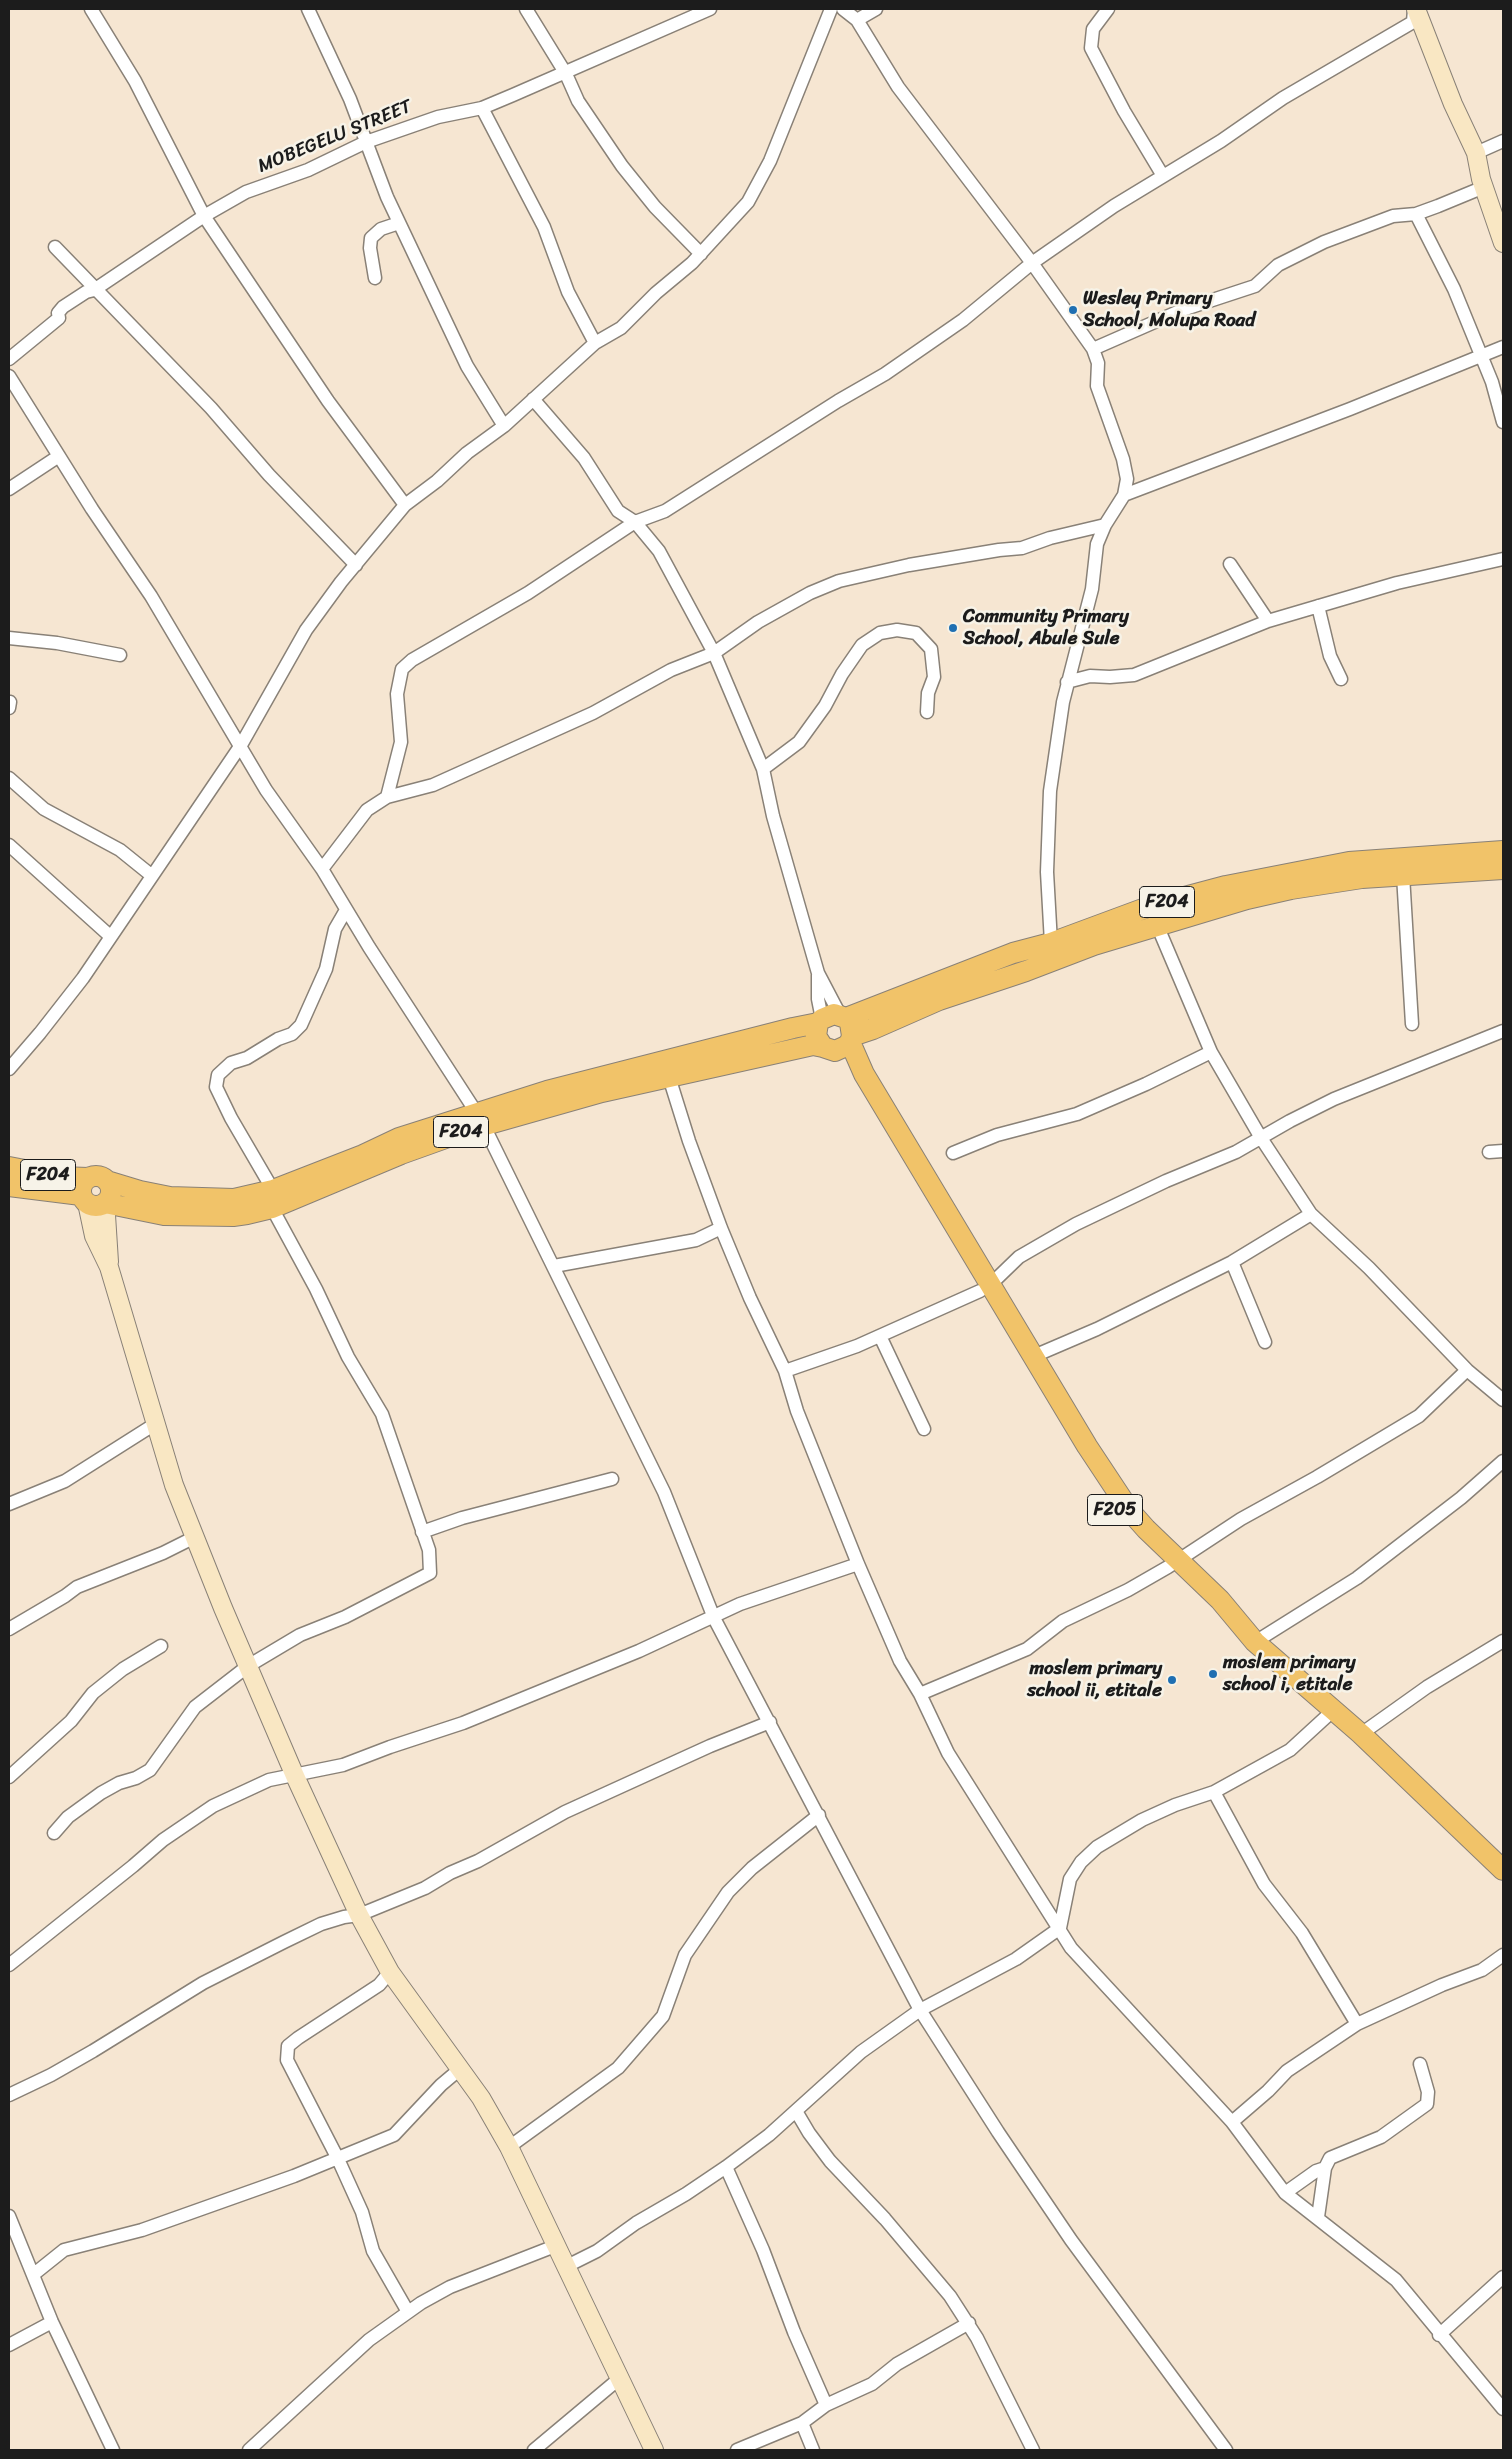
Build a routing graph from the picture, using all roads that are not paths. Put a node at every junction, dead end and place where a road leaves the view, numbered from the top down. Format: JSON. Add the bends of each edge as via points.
{"nodes":[{"id":1,"x":91,"y":9,"type":"edge"},
{"id":2,"x":308,"y":9,"type":"edge"},
{"id":3,"x":526,"y":9,"type":"edge"},
{"id":4,"x":710,"y":9,"type":"edge"},
{"id":5,"x":832,"y":9,"type":"edge"},
{"id":6,"x":843,"y":9,"type":"edge"},
{"id":7,"x":876,"y":9,"type":"edge"},
{"id":8,"x":1108,"y":9,"type":"edge"},
{"id":9,"x":1415,"y":9,"type":"edge"},
{"id":10,"x":857,"y":20,"type":"junction"},
{"id":11,"x":566,"y":74,"type":"junction"},
{"id":12,"x":482,"y":108,"type":"junction"},
{"id":13,"x":1503,"y":141,"type":"edge"},
{"id":14,"x":366,"y":142,"type":"junction"},
{"id":15,"x":1476,"y":153,"type":"junction"},
{"id":16,"x":1163,"y":176,"type":"junction"},
{"id":17,"x":1484,"y":187,"type":"junction"},
{"id":18,"x":1416,"y":214,"type":"junction"},
{"id":19,"x":204,"y":216,"type":"junction"},
{"id":20,"x":399,"y":223,"type":"junction"},
{"id":21,"x":1503,"y":243,"type":"edge"},
{"id":22,"x":55,"y":247,"type":"dead end"},
{"id":23,"x":701,"y":254,"type":"junction"},
{"id":24,"x":1032,"y":264,"type":"junction"},
{"id":25,"x":375,"y":278,"type":"dead end"},
{"id":26,"x":94,"y":290,"type":"junction"},
{"id":27,"x":595,"y":343,"type":"junction"},
{"id":28,"x":1503,"y":347,"type":"edge"},
{"id":29,"x":1093,"y":350,"type":"junction"},
{"id":30,"x":1482,"y":356,"type":"junction"},
{"id":31,"x":9,"y":359,"type":"edge"},
{"id":32,"x":9,"y":376,"type":"edge"},
{"id":33,"x":533,"y":399,"type":"junction"},
{"id":34,"x":1503,"y":422,"type":"edge"},
{"id":35,"x":504,"y":426,"type":"junction"},
{"id":36,"x":59,"y":456,"type":"junction"},
{"id":37,"x":9,"y":489,"type":"edge"},
{"id":38,"x":1124,"y":495,"type":"junction"},
{"id":39,"x":405,"y":505,"type":"junction"},
{"id":40,"x":635,"y":522,"type":"junction"},
{"id":41,"x":1106,"y":525,"type":"junction"},
{"id":42,"x":1503,"y":559,"type":"edge"},
{"id":43,"x":1230,"y":564,"type":"dead end"},
{"id":44,"x":356,"y":565,"type":"junction"},
{"id":45,"x":1318,"y":606,"type":"junction"},
{"id":46,"x":1268,"y":621,"type":"junction"},
{"id":47,"x":9,"y":638,"type":"edge"},
{"id":48,"x":714,"y":653,"type":"junction"},
{"id":49,"x":120,"y":655,"type":"dead end"},
{"id":50,"x":1341,"y":679,"type":"dead end"},
{"id":51,"x":1067,"y":682,"type":"junction"},
{"id":52,"x":928,"y":712,"type":"dead end"},
{"id":53,"x":241,"y":745,"type":"junction"},
{"id":54,"x":763,"y":769,"type":"junction"},
{"id":55,"x":9,"y":778,"type":"edge"},
{"id":56,"x":387,"y":797,"type":"junction"},
{"id":57,"x":9,"y":845,"type":"edge"},
{"id":58,"x":1503,"y":851,"type":"edge"},
{"id":59,"x":322,"y":869,"type":"junction"},
{"id":60,"x":1503,"y":869,"type":"edge"},
{"id":61,"x":151,"y":875,"type":"junction"},
{"id":62,"x":1403,"y":875,"type":"junction"},
{"id":63,"x":346,"y":910,"type":"junction"},
{"id":64,"x":1157,"y":925,"type":"junction"},
{"id":65,"x":110,"y":936,"type":"junction"},
{"id":66,"x":1051,"y":942,"type":"junction"},
{"id":67,"x":818,"y":973,"type":"junction"},
{"id":68,"x":1412,"y":1024,"type":"dead end"},
{"id":69,"x":836,"y":1031,"type":"junction"},
{"id":70,"x":1503,"y":1031,"type":"edge"},
{"id":71,"x":1211,"y":1052,"type":"junction"},
{"id":72,"x":9,"y":1069,"type":"edge"},
{"id":73,"x":670,"y":1077,"type":"junction"},
{"id":74,"x":480,"y":1120,"type":"junction"},
{"id":75,"x":1261,"y":1138,"type":"junction"},
{"id":76,"x":1503,"y":1150,"type":"edge"},
{"id":77,"x":1488,"y":1152,"type":"dead end"},
{"id":78,"x":953,"y":1153,"type":"dead end"},
{"id":79,"x":9,"y":1167,"type":"edge"},
{"id":80,"x":9,"y":1186,"type":"edge"},
{"id":81,"x":95,"y":1194,"type":"junction"},
{"id":82,"x":273,"y":1199,"type":"junction"},
{"id":83,"x":1311,"y":1214,"type":"junction"},
{"id":84,"x":721,"y":1228,"type":"junction"},
{"id":85,"x":1232,"y":1262,"type":"junction"},
{"id":86,"x":554,"y":1266,"type":"junction"},
{"id":87,"x":985,"y":1288,"type":"junction"},
{"id":88,"x":880,"y":1336,"type":"junction"},
{"id":89,"x":1265,"y":1342,"type":"dead end"},
{"id":90,"x":1034,"y":1356,"type":"junction"},
{"id":91,"x":1467,"y":1370,"type":"junction"},
{"id":92,"x":786,"y":1371,"type":"junction"},
{"id":93,"x":1503,"y":1400,"type":"edge"},
{"id":94,"x":155,"y":1424,"type":"junction"},
{"id":95,"x":924,"y":1430,"type":"dead end"},
{"id":96,"x":1503,"y":1461,"type":"edge"},
{"id":97,"x":612,"y":1478,"type":"dead end"},
{"id":98,"x":9,"y":1504,"type":"edge"},
{"id":99,"x":422,"y":1532,"type":"junction"},
{"id":100,"x":195,"y":1537,"type":"junction"},
{"id":101,"x":1173,"y":1563,"type":"junction"},
{"id":102,"x":858,"y":1564,"type":"junction"},
{"id":103,"x":714,"y":1618,"type":"junction"},
{"id":104,"x":9,"y":1629,"type":"edge"},
{"id":105,"x":1503,"y":1641,"type":"edge"},
{"id":106,"x":1255,"y":1642,"type":"junction"},
{"id":107,"x":161,"y":1646,"type":"dead end"},
{"id":108,"x":248,"y":1666,"type":"junction"},
{"id":109,"x":920,"y":1694,"type":"junction"},
{"id":110,"x":1326,"y":1717,"type":"junction"},
{"id":111,"x":770,"y":1722,"type":"junction"},
{"id":112,"x":1361,"y":1734,"type":"junction"},
{"id":113,"x":295,"y":1776,"type":"junction"},
{"id":114,"x":9,"y":1777,"type":"edge"},
{"id":115,"x":1214,"y":1792,"type":"junction"},
{"id":116,"x":819,"y":1815,"type":"junction"},
{"id":117,"x":54,"y":1833,"type":"dead end"},
{"id":118,"x":1503,"y":1870,"type":"edge"},
{"id":119,"x":1503,"y":1881,"type":"edge"},
{"id":120,"x":359,"y":1915,"type":"junction"},
{"id":121,"x":1060,"y":1928,"type":"junction"},
{"id":122,"x":1503,"y":1955,"type":"edge"},
{"id":123,"x":9,"y":1965,"type":"edge"},
{"id":124,"x":390,"y":1972,"type":"junction"},
{"id":125,"x":920,"y":2010,"type":"junction"},
{"id":126,"x":1357,"y":2024,"type":"junction"},
{"id":127,"x":1420,"y":2064,"type":"dead end"},
{"id":128,"x":460,"y":2069,"type":"junction"},
{"id":129,"x":9,"y":2095,"type":"edge"},
{"id":130,"x":796,"y":2111,"type":"junction"},
{"id":131,"x":1232,"y":2122,"type":"junction"},
{"id":132,"x":509,"y":2147,"type":"junction"},
{"id":133,"x":338,"y":2159,"type":"junction"},
{"id":134,"x":726,"y":2167,"type":"junction"},
{"id":135,"x":1325,"y":2168,"type":"junction"},
{"id":136,"x":1285,"y":2193,"type":"junction"},
{"id":137,"x":9,"y":2216,"type":"edge"},
{"id":138,"x":1318,"y":2217,"type":"junction"},
{"id":139,"x":556,"y":2246,"type":"junction"},
{"id":140,"x":565,"y":2267,"type":"junction"},
{"id":141,"x":34,"y":2274,"type":"junction"},
{"id":142,"x":1503,"y":2277,"type":"edge"},
{"id":143,"x":408,"y":2312,"type":"junction"},
{"id":144,"x":52,"y":2322,"type":"junction"},
{"id":145,"x":968,"y":2323,"type":"junction"},
{"id":146,"x":1439,"y":2335,"type":"junction"},
{"id":147,"x":9,"y":2345,"type":"edge"},
{"id":148,"x":620,"y":2378,"type":"junction"},
{"id":149,"x":826,"y":2406,"type":"junction"},
{"id":150,"x":1503,"y":2409,"type":"edge"},
{"id":151,"x":802,"y":2423,"type":"junction"},
{"id":152,"x":113,"y":2450,"type":"edge"},
{"id":153,"x":249,"y":2450,"type":"edge"},
{"id":154,"x":534,"y":2450,"type":"edge"},
{"id":155,"x":654,"y":2450,"type":"edge"},
{"id":156,"x":737,"y":2450,"type":"edge"},
{"id":157,"x":813,"y":2450,"type":"edge"},
{"id":158,"x":1033,"y":2450,"type":"edge"},
{"id":159,"x":1226,"y":2450,"type":"edge"}],
"edges":[{"from":1,"to":19,"type":"street","via":[[135,81]]},
{"from":2,"to":14,"type":"street","via":[[350,99]]},
{"from":3,"to":11,"type":"street"},
{"from":4,"to":11,"type":"street","name":"MOBEGELU STREET"},
{"from":5,"to":23,"type":"street","via":[[762,179],[748,202]]},
{"from":6,"to":10,"type":"street"},
{"from":7,"to":10,"type":"street"},
{"from":8,"to":16,"type":"street","via":[[1093,29],[1091,48]]},
{"from":9,"to":15,"type":"street"},
{"from":9,"to":16,"type":"street","via":[[1413,22],[1283,98]]},
{"from":10,"to":24,"type":"street","via":[[898,87]]},
{"from":11,"to":12,"type":"street","name":"MOBEGELU STREET"},
{"from":11,"to":23,"type":"street","via":[[578,102],[622,166],[655,207]]},
{"from":12,"to":14,"type":"street","name":"MOBEGELU STREET","via":[[438,117]]},
{"from":12,"to":27,"type":"street","via":[[544,227],[568,292]]},
{"from":13,"to":15,"type":"street"},
{"from":14,"to":19,"type":"street","name":"MOBEGELU STREET","via":[[308,170],[246,192]]},
{"from":14,"to":20,"type":"street","via":[[380,183]]},
{"from":15,"to":17,"type":"street"},
{"from":16,"to":24,"type":"street"},
{"from":17,"to":18,"type":"street"},
{"from":17,"to":21,"type":"street"},
{"from":18,"to":29,"type":"street","via":[[1393,216],[1324,242],[1278,265],[1254,286],[1182,310]]},
{"from":18,"to":30,"type":"street","via":[[1454,289]]},
{"from":19,"to":26,"type":"street","name":"MOBEGELU STREET"},
{"from":19,"to":39,"type":"street","via":[[328,401]]},
{"from":20,"to":25,"type":"street","via":[[381,229],[371,238]]},
{"from":20,"to":35,"type":"street","via":[[467,366]]},
{"from":22,"to":26,"type":"street"},
{"from":23,"to":27,"type":"street","via":[[621,328]]},
{"from":24,"to":29,"type":"street"},
{"from":24,"to":40,"type":"street","via":[[963,320],[886,374],[665,511]]},
{"from":26,"to":31,"type":"street","name":"MOBEGELU STREET","via":[[64,307],[58,313],[59,318]]},
{"from":26,"to":44,"type":"street","via":[[212,408],[269,475]]},
{"from":27,"to":33,"type":"street"},
{"from":28,"to":30,"type":"street"},
{"from":29,"to":38,"type":"street","via":[[1098,363],[1097,386],[1126,473]]},
{"from":30,"to":34,"type":"street"},
{"from":30,"to":38,"type":"street"},
{"from":32,"to":36,"type":"street"},
{"from":33,"to":35,"type":"street"},
{"from":33,"to":40,"type":"street","via":[[584,458],[618,511]]},
{"from":35,"to":39,"type":"street"},
{"from":36,"to":37,"type":"street"},
{"from":36,"to":53,"type":"street","via":[[151,596]]},
{"from":38,"to":41,"type":"street"},
{"from":39,"to":44,"type":"street"},
{"from":40,"to":48,"type":"street","via":[[659,551]]},
{"from":40,"to":56,"type":"street","via":[[528,592],[423,651],[402,669],[397,694],[402,742]]},
{"from":41,"to":48,"type":"street","via":[[1022,548],[909,565],[839,581],[758,622]]},
{"from":41,"to":51,"type":"street","via":[[1098,544],[1092,589]]},
{"from":42,"to":45,"type":"street","via":[[1397,583]]},
{"from":43,"to":46,"type":"street"},
{"from":44,"to":53,"type":"street","via":[[306,630]]},
{"from":45,"to":46,"type":"street"},
{"from":45,"to":50,"type":"street","via":[[1330,656]]},
{"from":46,"to":51,"type":"street","via":[[1134,675],[1090,676]]},
{"from":47,"to":49,"type":"street"},
{"from":48,"to":54,"type":"street"},
{"from":48,"to":56,"type":"street","via":[[671,670],[593,713],[481,765],[433,786]]},
{"from":51,"to":66,"type":"street","via":[[1050,791],[1047,872]]},
{"from":52,"to":54,"type":"street","via":[[928,693],[934,677],[930,649],[916,633],[896,630],[880,633],[862,645],[799,742]]},
{"from":53,"to":59,"type":"street","via":[[266,790]]},
{"from":53,"to":61,"type":"street"},
{"from":54,"to":67,"type":"street","via":[[773,816]]},
{"from":55,"to":61,"type":"street","via":[[44,809],[120,850]]},
{"from":56,"to":59,"type":"street","via":[[367,810]]},
{"from":57,"to":65,"type":"street"},
{"from":58,"to":66,"type":"main road","number":"F204","via":[[1404,857],[1309,868],[1151,906]]},
{"from":59,"to":63,"type":"street"},
{"from":60,"to":62,"type":"main road","number":"F204"},
{"from":61,"to":65,"type":"street"},
{"from":62,"to":64,"type":"main road","number":"F204","via":[[1291,889]]},
{"from":62,"to":68,"type":"street"},
{"from":63,"to":74,"type":"street"},
{"from":63,"to":82,"type":"street","via":[[334,929],[326,969],[301,1025],[292,1034],[231,1063],[218,1075],[216,1087]]},
{"from":64,"to":69,"type":"main road","number":"F204","via":[[939,1000],[874,1029]]},
{"from":64,"to":71,"type":"street"},
{"from":65,"to":72,"type":"street","via":[[67,999]]},
{"from":66,"to":69,"type":"main road","number":"F204","via":[[1012,953]]},
{"from":67,"to":69,"type":"street"},
{"from":67,"to":69,"type":"street","via":[[818,999]]},
{"from":69,"to":73,"type":"main road","number":"F204","via":[[813,1045]]},
{"from":69,"to":74,"type":"main road","number":"F204","via":[[793,1028],[578,1081]]},
{"from":69,"to":87,"type":"main road","number":"F205","via":[[864,1074]]},
{"from":70,"to":75,"type":"street","via":[[1334,1099]]},
{"from":71,"to":75,"type":"street"},
{"from":71,"to":78,"type":"street","via":[[1077,1114],[997,1135]]},
{"from":73,"to":74,"type":"main road","number":"F204"},
{"from":73,"to":84,"type":"street"},
{"from":74,"to":82,"type":"main road","number":"F204","via":[[399,1138]]},
{"from":74,"to":86,"type":"street"},
{"from":75,"to":83,"type":"street"},
{"from":75,"to":87,"type":"street","via":[[1041,1243],[1019,1257]]},
{"from":76,"to":77,"type":"street"},
{"from":79,"to":81,"type":"main road","number":"F204","via":[[62,1177]]},
{"from":80,"to":81,"type":"main road","number":"F204"},
{"from":81,"to":82,"type":"main road","number":"F204","via":[[140,1192],[190,1199]]},
{"from":81,"to":94,"type":"street","via":[[94,1236],[109,1267]]},
{"from":82,"to":99,"type":"street","via":[[348,1357],[382,1414]]},
{"from":83,"to":85,"type":"street"},
{"from":83,"to":91,"type":"street","via":[[1375,1274]]},
{"from":84,"to":86,"type":"street","via":[[696,1240]]},
{"from":84,"to":92,"type":"street","via":[[750,1298]]},
{"from":85,"to":89,"type":"street"},
{"from":85,"to":90,"type":"street","via":[[1097,1329]]},
{"from":86,"to":103,"type":"street","via":[[664,1492]]},
{"from":87,"to":88,"type":"street"},
{"from":87,"to":90,"type":"main road","number":"F205"},
{"from":87,"to":101,"type":"main road","number":"F205","via":[[1110,1501],[1136,1535]]},
{"from":88,"to":92,"type":"street"},
{"from":88,"to":95,"type":"street"},
{"from":90,"to":101,"type":"main road","number":"F205","via":[[1117,1494]]},
{"from":91,"to":93,"type":"street"},
{"from":91,"to":101,"type":"street","via":[[1419,1416],[1241,1519]]},
{"from":92,"to":102,"type":"street","via":[[797,1411]]},
{"from":94,"to":98,"type":"street","via":[[65,1481]]},
{"from":94,"to":100,"type":"street"},
{"from":96,"to":106,"type":"street","via":[[1461,1498],[1357,1578]]},
{"from":97,"to":99,"type":"street","via":[[462,1518]]},
{"from":99,"to":108,"type":"street","via":[[429,1550],[430,1573],[345,1617],[300,1635]]},
{"from":100,"to":104,"type":"street","via":[[77,1587]]},
{"from":100,"to":108,"type":"street"},
{"from":101,"to":106,"type":"main road","number":"F205","via":[[1220,1600]]},
{"from":101,"to":109,"type":"street","via":[[1128,1590],[1063,1621],[1027,1649]]},
{"from":101,"to":110,"type":"main road","number":"F205"},
{"from":102,"to":103,"type":"street","via":[[740,1604]]},
{"from":102,"to":109,"type":"street","via":[[900,1661]]},
{"from":103,"to":111,"type":"street"},
{"from":103,"to":113,"type":"street","via":[[464,1723],[343,1765]]},
{"from":105,"to":112,"type":"street","via":[[1427,1687]]},
{"from":106,"to":112,"type":"main road","number":"F205"},
{"from":107,"to":114,"type":"street","via":[[123,1669],[93,1693],[71,1721]]},
{"from":108,"to":113,"type":"street"},
{"from":108,"to":117,"type":"street","via":[[195,1707],[150,1770],[101,1793],[68,1817]]},
{"from":109,"to":121,"type":"street","via":[[948,1754]]},
{"from":110,"to":115,"type":"street","via":[[1290,1750]]},
{"from":110,"to":119,"type":"main road","number":"F205"},
{"from":111,"to":116,"type":"street"},
{"from":111,"to":120,"type":"street","via":[[702,1749],[565,1812],[425,1888]]},
{"from":112,"to":118,"type":"main road","number":"F205"},
{"from":113,"to":120,"type":"street"},
{"from":113,"to":123,"type":"street","via":[[269,1780],[213,1806],[162,1840]]},
{"from":115,"to":121,"type":"street","via":[[1142,1820],[1097,1846],[1070,1879]]},
{"from":115,"to":126,"type":"street","via":[[1264,1884],[1302,1933]]},
{"from":116,"to":125,"type":"street"},
{"from":116,"to":132,"type":"street","via":[[752,1868],[728,1892],[686,1954],[663,2016],[618,2068]]},
{"from":120,"to":124,"type":"street"},
{"from":120,"to":129,"type":"street","via":[[344,1916],[322,1924],[203,1983],[93,2051]]},
{"from":121,"to":125,"type":"street","via":[[1016,1959]]},
{"from":121,"to":131,"type":"street","via":[[1071,1948]]},
{"from":122,"to":126,"type":"street","via":[[1482,1970]]},
{"from":124,"to":128,"type":"street"},
{"from":124,"to":133,"type":"street","via":[[378,1985],[288,2046],[287,2060]]},
{"from":125,"to":130,"type":"street","via":[[862,2052]]},
{"from":125,"to":159,"type":"street","via":[[1071,2240]]},
{"from":126,"to":131,"type":"street","via":[[1287,2071]]},
{"from":127,"to":135,"type":"street","via":[[1428,2092],[1427,2104],[1381,2137],[1330,2158]]},
{"from":128,"to":132,"type":"street"},
{"from":128,"to":133,"type":"street","via":[[394,2135]]},
{"from":130,"to":134,"type":"street"},
{"from":130,"to":145,"type":"street","via":[[830,2160],[916,2255]]},
{"from":131,"to":136,"type":"street"},
{"from":132,"to":139,"type":"street"},
{"from":133,"to":141,"type":"street","via":[[142,2230],[64,2250]]},
{"from":133,"to":143,"type":"street","via":[[362,2212],[373,2251]]},
{"from":134,"to":140,"type":"street","via":[[597,2251]]},
{"from":134,"to":149,"type":"street","via":[[764,2250]]},
{"from":135,"to":136,"type":"street"},
{"from":135,"to":138,"type":"street"},
{"from":136,"to":138,"type":"street"},
{"from":137,"to":141,"type":"street"},
{"from":138,"to":146,"type":"street","via":[[1336,2235],[1396,2280]]},
{"from":139,"to":140,"type":"street"},
{"from":139,"to":143,"type":"street","via":[[450,2288]]},
{"from":140,"to":148,"type":"street"},
{"from":141,"to":144,"type":"street"},
{"from":142,"to":146,"type":"street"},
{"from":143,"to":153,"type":"street","via":[[369,2340]]},
{"from":144,"to":147,"type":"street"},
{"from":144,"to":152,"type":"street"},
{"from":145,"to":149,"type":"street","via":[[897,2364],[872,2384]]},
{"from":145,"to":158,"type":"street"},
{"from":146,"to":150,"type":"street"},
{"from":148,"to":154,"type":"street"},
{"from":148,"to":155,"type":"street"},
{"from":149,"to":151,"type":"street"},
{"from":151,"to":156,"type":"street"},
{"from":151,"to":157,"type":"street"}]}
